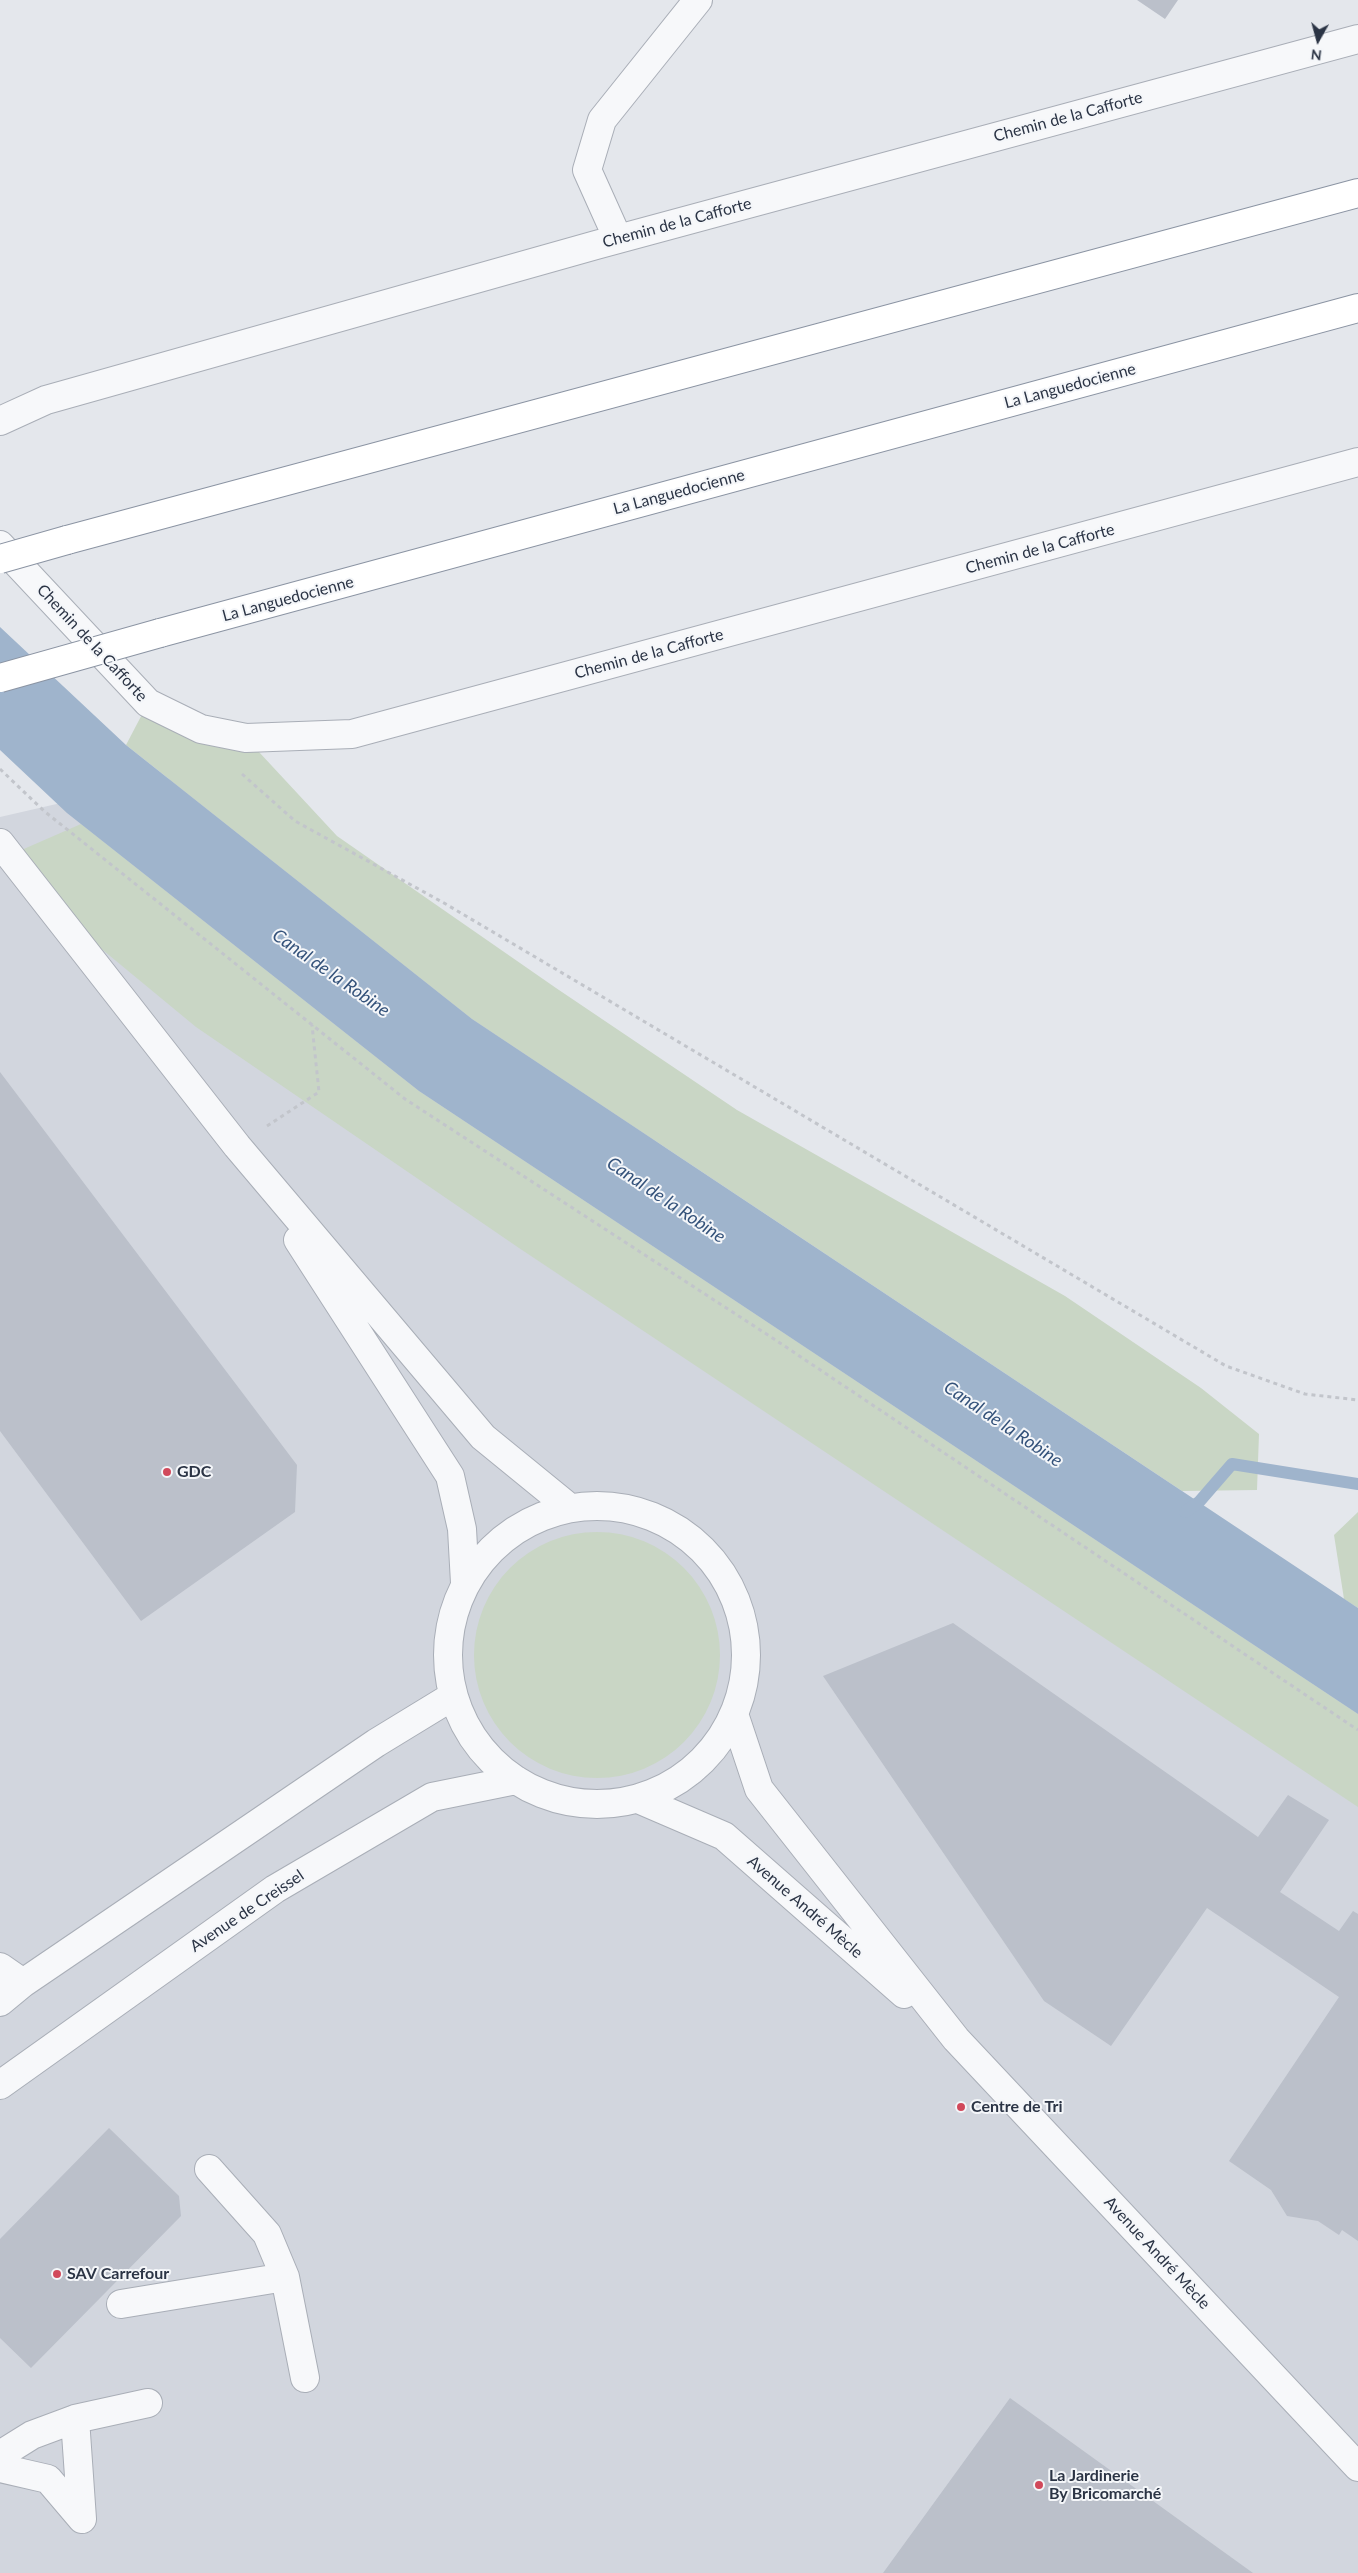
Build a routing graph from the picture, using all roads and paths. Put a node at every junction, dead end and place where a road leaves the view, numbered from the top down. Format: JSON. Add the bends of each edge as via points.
{"nodes":[{"id":1,"x":698,"y":0,"type":"edge"},
{"id":2,"x":1358,"y":39,"type":"edge"},
{"id":3,"x":1358,"y":193,"type":"edge"},
{"id":4,"x":618,"y":239,"type":"junction"},
{"id":5,"x":1358,"y":308,"type":"edge"},
{"id":6,"x":0,"y":421,"type":"edge"},
{"id":7,"x":1358,"y":462,"type":"edge"},
{"id":8,"x":0,"y":545,"type":"edge"},
{"id":9,"x":0,"y":558,"type":"edge"},
{"id":10,"x":0,"y":678,"type":"edge"},
{"id":11,"x":0,"y":769,"type":"edge"},
{"id":12,"x":238,"y":770,"type":"dead end"},
{"id":13,"x":0,"y":843,"type":"edge"},
{"id":14,"x":312,"y":1025,"type":"junction"},
{"id":15,"x":237,"y":1146,"type":"junction"},
{"id":16,"x":1358,"y":1400,"type":"edge"},
{"id":17,"x":570,"y":1508,"type":"junction"},
{"id":18,"x":466,"y":1583,"type":"junction"},
{"id":19,"x":453,"y":1696,"type":"junction"},
{"id":20,"x":734,"y":1714,"type":"junction"},
{"id":21,"x":1358,"y":1730,"type":"edge"},
{"id":22,"x":516,"y":1780,"type":"junction"},
{"id":23,"x":638,"y":1799,"type":"junction"},
{"id":24,"x":0,"y":1967,"type":"edge"},
{"id":25,"x":23,"y":1983,"type":"junction"},
{"id":26,"x":0,"y":2002,"type":"edge"},
{"id":27,"x":956,"y":2039,"type":"junction"},
{"id":28,"x":0,"y":2085,"type":"edge"},
{"id":29,"x":209,"y":2169,"type":"dead end"},
{"id":30,"x":285,"y":2277,"type":"junction"},
{"id":31,"x":121,"y":2304,"type":"dead end"},
{"id":32,"x":305,"y":2378,"type":"dead end"},
{"id":33,"x":148,"y":2403,"type":"dead end"},
{"id":34,"x":75,"y":2419,"type":"junction"},
{"id":35,"x":0,"y":2456,"type":"edge"},
{"id":36,"x":1358,"y":2467,"type":"edge"},
{"id":37,"x":0,"y":2468,"type":"edge"}],
"edges":[{"from":1,"to":4,"type":"street","via":[[602,120],[587,170]]},
{"from":2,"to":4,"type":"street","name":"Chemin de la Cafforte"},
{"from":3,"to":9,"type":"highway","bridge":true},
{"from":4,"to":6,"type":"street","name":"Chemin de la Cafforte","via":[[46,400]]},
{"from":5,"to":10,"type":"highway","name":"La Languedocienne","bridge":true},
{"from":7,"to":8,"type":"street","name":"Chemin de la Cafforte","via":[[352,734],[246,738],[201,729],[148,703]]},
{"from":11,"to":14,"type":"path","via":[[44,811]]},
{"from":12,"to":16,"type":"path","via":[[295,821],[452,908],[1226,1366],[1305,1394]]},
{"from":13,"to":15,"type":"street"},
{"from":14,"to":15,"type":"path","via":[[319,1092]]},
{"from":14,"to":21,"type":"path","via":[[405,1099],[774,1339]]},
{"from":15,"to":17,"type":"street","via":[[483,1437]]},
{"from":15,"to":18,"type":"street","via":[[450,1476],[462,1529]]},
{"from":17,"to":18,"type":"street","via":[[528,1522],[492,1548]]},
{"from":17,"to":20,"type":"street","via":[[616,1506],[660,1520],[699,1545],[727,1581],[743,1624],[746,1670]]},
{"from":18,"to":19,"type":"street","via":[[451,1619],[447,1658]]},
{"from":19,"to":22,"type":"street","via":[[467,1729],[489,1758]]},
{"from":19,"to":25,"type":"street","via":[[376,1743]]},
{"from":20,"to":23,"type":"street","via":[[711,1752],[678,1781]]},
{"from":20,"to":27,"type":"street","name":"Avenue André Mècle","via":[[759,1789]]},
{"from":22,"to":23,"type":"street","via":[[554,1798],[579,1802],[596,1804]]},
{"from":22,"to":28,"type":"street","name":"Avenue de Creissel","via":[[432,1797],[275,1889]]},
{"from":23,"to":27,"type":"street","name":"Avenue André Mècle","via":[[724,1836]]},
{"from":24,"to":25,"type":"street"},
{"from":25,"to":26,"type":"street"},
{"from":27,"to":36,"type":"street","name":"Avenue André Mècle"},
{"from":29,"to":30,"type":"street","via":[[267,2234]]},
{"from":30,"to":31,"type":"street"},
{"from":30,"to":32,"type":"street"},
{"from":33,"to":34,"type":"street"},
{"from":34,"to":35,"type":"street","via":[[32,2435]]},
{"from":34,"to":37,"type":"street","via":[[82,2518],[48,2479]]}]}
